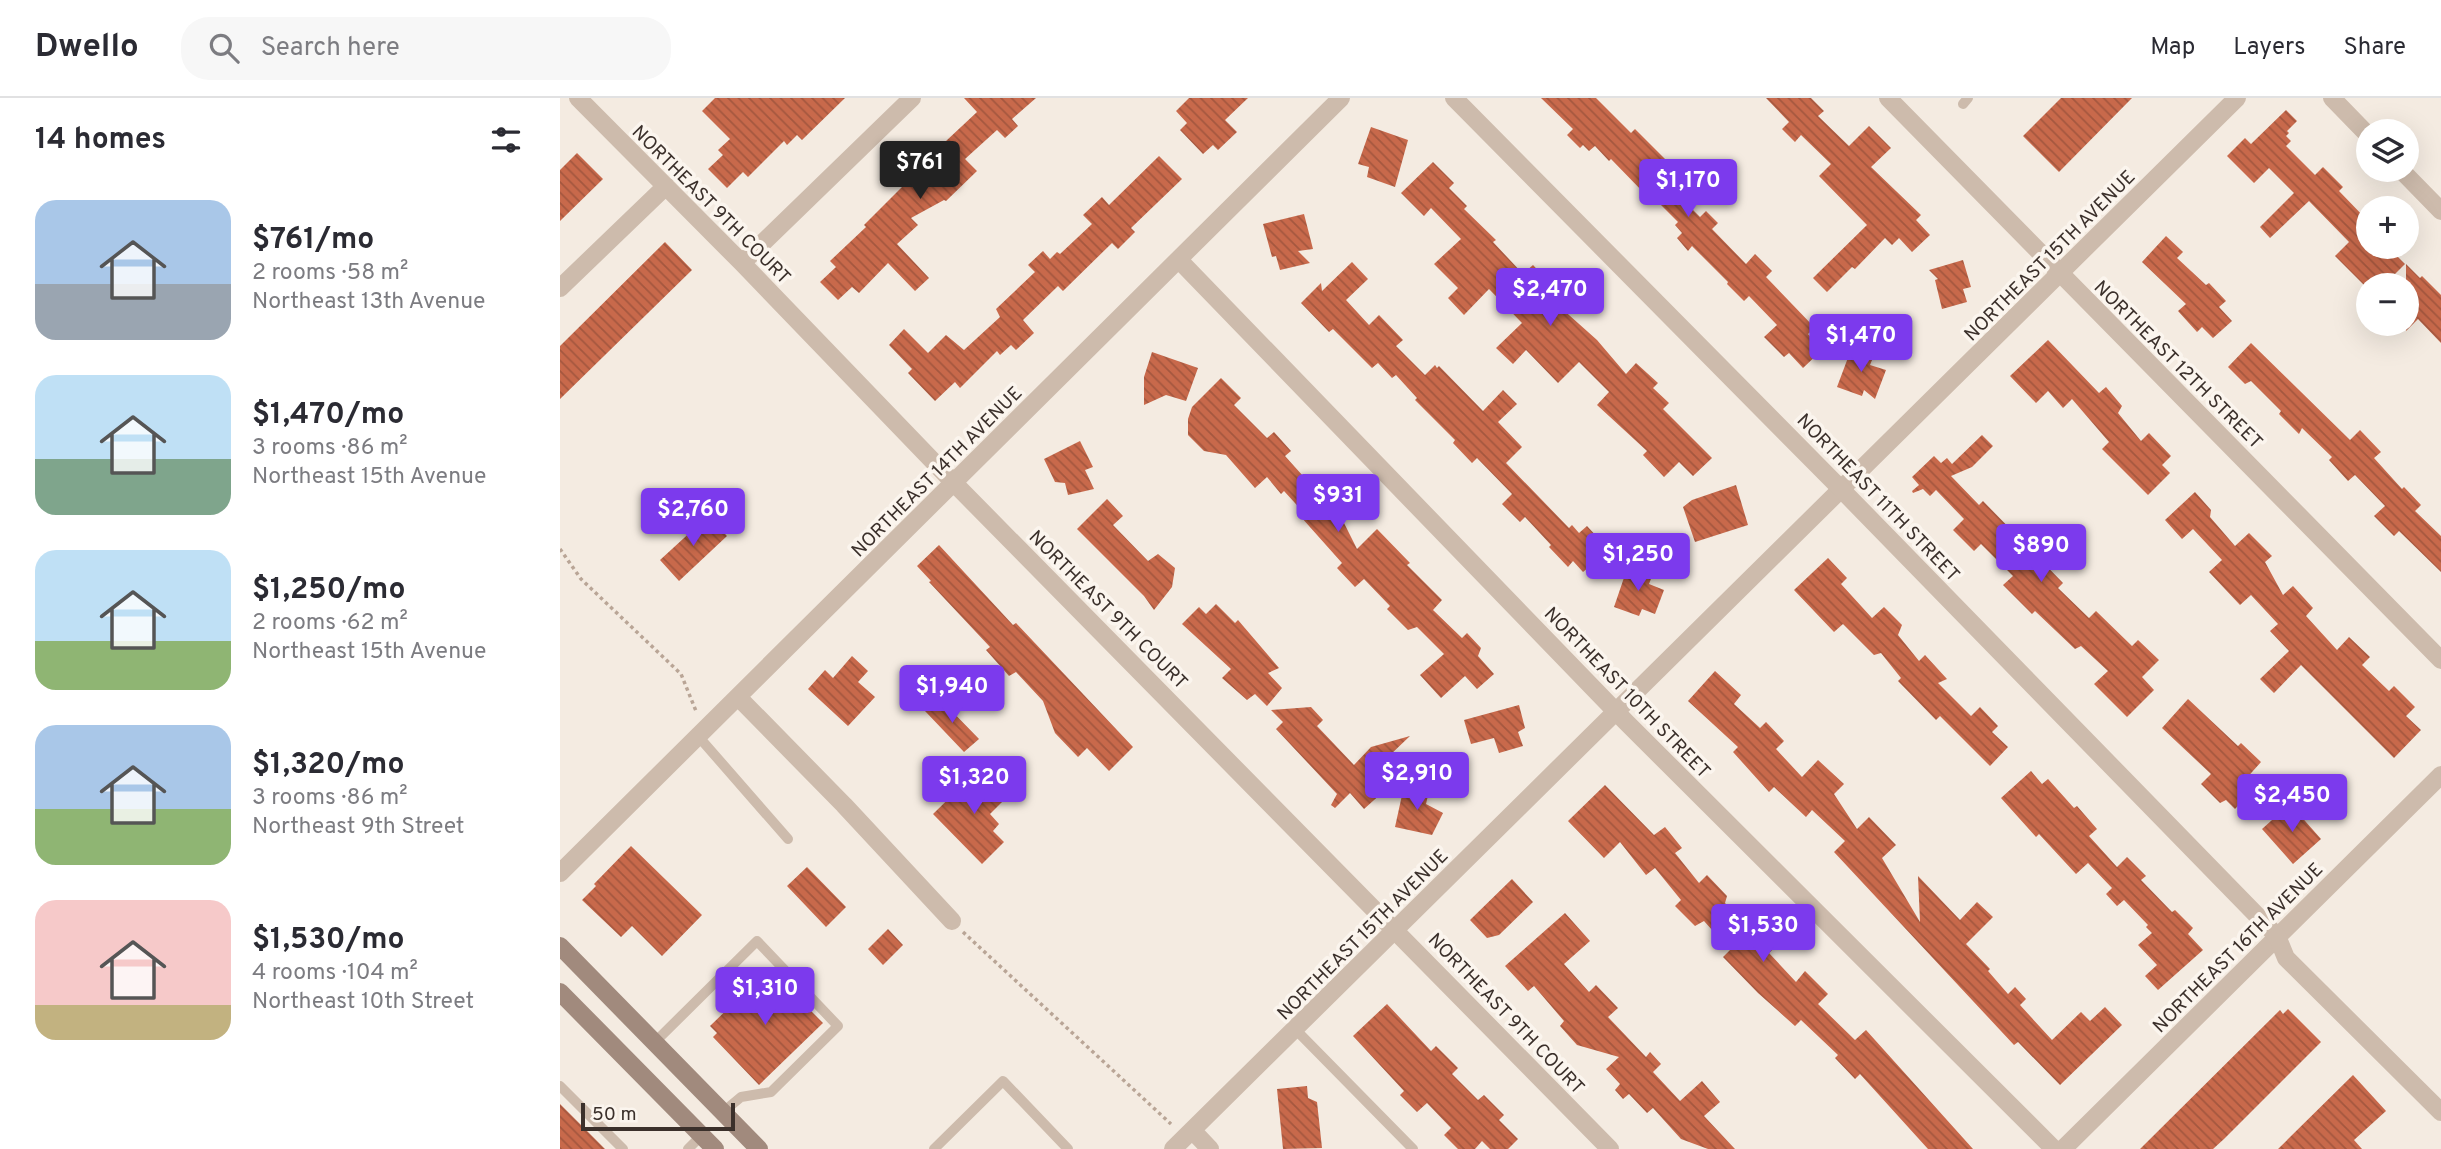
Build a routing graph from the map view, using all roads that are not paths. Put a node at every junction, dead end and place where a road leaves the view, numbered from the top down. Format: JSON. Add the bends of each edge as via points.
{"nodes":[{"id":1,"x":578,"y":98,"type":"edge"},
{"id":2,"x":912,"y":98,"type":"edge"},
{"id":3,"x":1341,"y":98,"type":"edge"},
{"id":4,"x":1454,"y":98,"type":"edge"},
{"id":5,"x":1888,"y":98,"type":"edge"},
{"id":6,"x":2236,"y":98,"type":"edge"},
{"id":7,"x":2332,"y":98,"type":"edge"},
{"id":8,"x":2356,"y":123,"type":"edge"},
{"id":9,"x":2413,"y":182,"type":"edge"},
{"id":10,"x":666,"y":186,"type":"junction"},
{"id":11,"x":2441,"y":211,"type":"edge"},
{"id":12,"x":1179,"y":260,"type":"junction"},
{"id":13,"x":742,"y":263,"type":"junction"},
{"id":14,"x":2061,"y":274,"type":"junction"},
{"id":15,"x":560,"y":288,"type":"edge"},
{"id":16,"x":954,"y":483,"type":"junction"},
{"id":17,"x":1842,"y":489,"type":"junction"},
{"id":18,"x":2441,"y":660,"type":"edge"},
{"id":19,"x":738,"y":697,"type":"junction"},
{"id":20,"x":1617,"y":712,"type":"junction"},
{"id":21,"x":701,"y":733,"type":"junction"},
{"id":22,"x":2441,"y":775,"type":"edge"},
{"id":23,"x":788,"y":839,"type":"dead end"},
{"id":24,"x":560,"y":873,"type":"edge"},
{"id":25,"x":952,"y":921,"type":"road end"},
{"id":26,"x":1396,"y":930,"type":"junction"},
{"id":27,"x":2277,"y":936,"type":"junction"},
{"id":28,"x":560,"y":946,"type":"edge"},
{"id":29,"x":560,"y":992,"type":"edge"},
{"id":30,"x":1295,"y":1029,"type":"junction"},
{"id":31,"x":655,"y":1042,"type":"junction"},
{"id":32,"x":560,"y":1086,"type":"edge"},
{"id":33,"x":723,"y":1112,"type":"junction"},
{"id":34,"x":2441,"y":1112,"type":"edge"},
{"id":35,"x":702,"y":1135,"type":"junction"},
{"id":36,"x":1183,"y":1139,"type":"edge"},
{"id":37,"x":756,"y":1148,"type":"edge"},
{"id":38,"x":623,"y":1149,"type":"edge"},
{"id":39,"x":688,"y":1149,"type":"edge"},
{"id":40,"x":715,"y":1149,"type":"edge"},
{"id":41,"x":934,"y":1149,"type":"edge"},
{"id":42,"x":1068,"y":1149,"type":"edge"},
{"id":43,"x":1210,"y":1149,"type":"edge"},
{"id":44,"x":1413,"y":1149,"type":"edge"},
{"id":45,"x":1610,"y":1149,"type":"edge"},
{"id":46,"x":2054,"y":1149,"type":"edge"},
{"id":47,"x":2063,"y":1149,"type":"edge"}],
"edges":[{"from":1,"to":10,"type":"street","name":"NORTHEAST 9TH COURT"},
{"from":2,"to":13,"type":"street"},
{"from":3,"to":12,"type":"street","name":"NORTHEAST 14TH AVENUE"},
{"from":4,"to":17,"type":"street","name":"NORTHEAST 11TH STREET"},
{"from":5,"to":14,"type":"street","name":"NORTHEAST 12TH STREET"},
{"from":6,"to":14,"type":"street","name":"NORTHEAST 15TH AVENUE"},
{"from":7,"to":8,"type":"street"},
{"from":9,"to":11,"type":"street"},
{"from":10,"to":13,"type":"street","name":"NORTHEAST 9TH COURT"},
{"from":10,"to":15,"type":"street"},
{"from":12,"to":16,"type":"street","name":"NORTHEAST 14TH AVENUE"},
{"from":12,"to":20,"type":"street","name":"NORTHEAST 10TH STREET"},
{"from":13,"to":16,"type":"street","name":"NORTHEAST 9TH COURT"},
{"from":14,"to":17,"type":"street","name":"NORTHEAST 15TH AVENUE"},
{"from":14,"to":18,"type":"street","name":"NORTHEAST 12TH STREET"},
{"from":16,"to":19,"type":"street","name":"NORTHEAST 14TH AVENUE"},
{"from":16,"to":26,"type":"street","name":"NORTHEAST 9TH COURT"},
{"from":17,"to":20,"type":"street","name":"NORTHEAST 15TH AVENUE"},
{"from":17,"to":27,"type":"street","name":"NORTHEAST 11TH STREET"},
{"from":19,"to":21,"type":"street","name":"NORTHEAST 14TH AVENUE"},
{"from":19,"to":25,"type":"street"},
{"from":20,"to":26,"type":"street","name":"NORTHEAST 15TH AVENUE"},
{"from":20,"to":46,"type":"street","name":"NORTHEAST 10TH STREET"},
{"from":21,"to":23,"type":"lane"},
{"from":21,"to":24,"type":"street","name":"NORTHEAST 14TH AVENUE"},
{"from":22,"to":27,"type":"street","name":"NORTHEAST 16TH AVENUE"},
{"from":26,"to":30,"type":"street","name":"NORTHEAST 15TH AVENUE"},
{"from":26,"to":45,"type":"street","name":"NORTHEAST 9TH COURT"},
{"from":27,"to":34,"type":"street","name":"NORTHEAST 11TH STREET","via":[[2286,958]]},
{"from":27,"to":47,"type":"street","name":"NORTHEAST 16TH AVENUE"},
{"from":28,"to":31,"type":"main road"},
{"from":29,"to":35,"type":"main road"},
{"from":30,"to":36,"type":"street","name":"NORTHEAST 15TH AVENUE"},
{"from":30,"to":44,"type":"lane"},
{"from":31,"to":33,"type":"main road"},
{"from":31,"to":33,"type":"lane","via":[[757,941],[838,1026],[771,1092],[741,1097]]},
{"from":32,"to":38,"type":"lane"},
{"from":33,"to":35,"type":"main road"},
{"from":33,"to":37,"type":"main road"},
{"from":35,"to":39,"type":"lane"},
{"from":35,"to":40,"type":"main road"},
{"from":36,"to":43,"type":"street"},
{"from":41,"to":42,"type":"lane","via":[[1003,1081]]}]}
